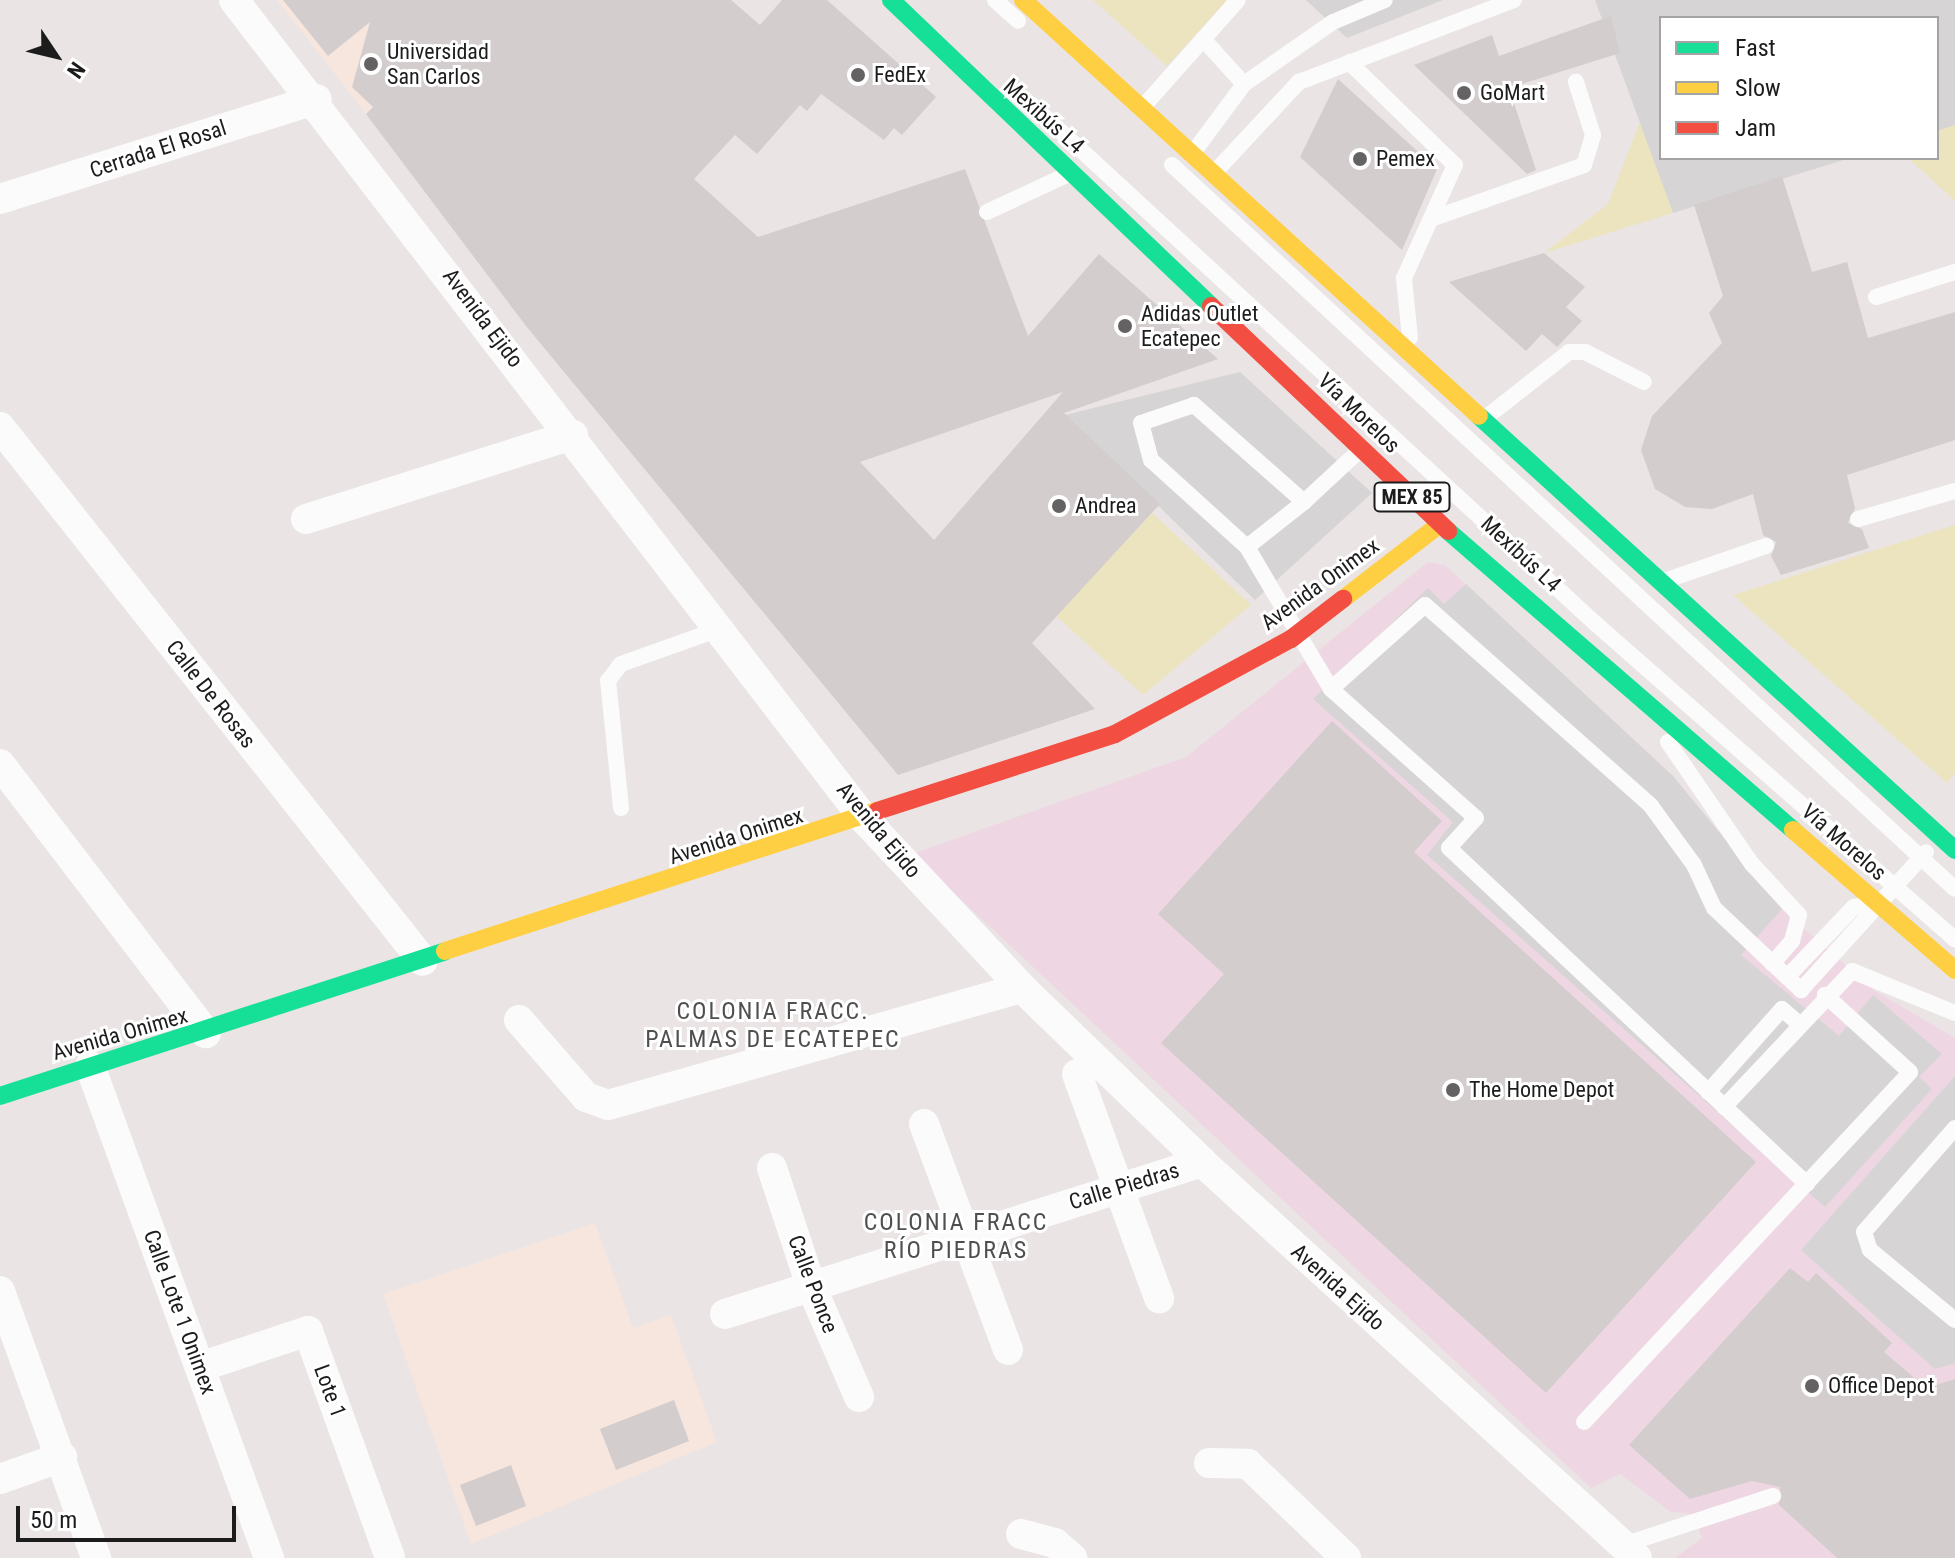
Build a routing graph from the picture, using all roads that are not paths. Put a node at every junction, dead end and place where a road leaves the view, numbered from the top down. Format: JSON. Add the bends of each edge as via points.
{"nodes":[{"id":1,"x":234,"y":0,"type":"edge"},
{"id":2,"x":891,"y":0,"type":"edge"},
{"id":3,"x":917,"y":0,"type":"edge"},
{"id":4,"x":995,"y":0,"type":"edge"},
{"id":5,"x":1023,"y":0,"type":"edge"},
{"id":6,"x":1238,"y":0,"type":"edge"},
{"id":7,"x":1385,"y":0,"type":"edge"},
{"id":8,"x":1514,"y":0,"type":"edge"},
{"id":9,"x":1203,"y":39,"type":"junction"},
{"id":10,"x":1349,"y":62,"type":"junction"},
{"id":11,"x":987,"y":64,"type":"dead end"},
{"id":12,"x":1576,"y":82,"type":"dead end"},
{"id":13,"x":1244,"y":84,"type":"junction"},
{"id":14,"x":1086,"y":85,"type":"dead end"},
{"id":15,"x":1022,"y":95,"type":"dead end"},
{"id":16,"x":317,"y":99,"type":"junction"},
{"id":17,"x":1141,"y":109,"type":"junction"},
{"id":18,"x":1155,"y":150,"type":"dead end"},
{"id":19,"x":1191,"y":156,"type":"junction"},
{"id":20,"x":1071,"y":173,"type":"junction"},
{"id":21,"x":1212,"y":175,"type":"junction"},
{"id":22,"x":0,"y":199,"type":"edge"},
{"id":23,"x":987,"y":212,"type":"dead end"},
{"id":24,"x":1431,"y":219,"type":"junction"},
{"id":25,"x":1955,"y":272,"type":"edge"},
{"id":26,"x":1876,"y":297,"type":"dead end"},
{"id":27,"x":1415,"y":363,"type":"junction"},
{"id":28,"x":1644,"y":382,"type":"dead end"},
{"id":29,"x":1481,"y":422,"type":"junction"},
{"id":30,"x":0,"y":427,"type":"edge"},
{"id":31,"x":573,"y":435,"type":"junction"},
{"id":32,"x":1361,"y":448,"type":"junction"},
{"id":33,"x":1955,"y":491,"type":"edge"},
{"id":34,"x":1304,"y":502,"type":"junction"},
{"id":35,"x":306,"y":519,"type":"dead end"},
{"id":36,"x":1858,"y":519,"type":"dead end"},
{"id":37,"x":1440,"y":524,"type":"junction"},
{"id":38,"x":1766,"y":546,"type":"dead end"},
{"id":39,"x":1247,"y":547,"type":"junction"},
{"id":40,"x":1658,"y":583,"type":"junction"},
{"id":41,"x":724,"y":628,"type":"junction"},
{"id":42,"x":1301,"y":632,"type":"junction"},
{"id":43,"x":1331,"y":689,"type":"junction"},
{"id":44,"x":1637,"y":694,"type":"junction"},
{"id":45,"x":0,"y":764,"type":"edge"},
{"id":46,"x":621,"y":808,"type":"dead end"},
{"id":47,"x":865,"y":820,"type":"junction"},
{"id":48,"x":1955,"y":822,"type":"edge"},
{"id":49,"x":1941,"y":837,"type":"junction"},
{"id":50,"x":1955,"y":850,"type":"edge"},
{"id":51,"x":1920,"y":858,"type":"junction"},
{"id":52,"x":1894,"y":886,"type":"junction"},
{"id":53,"x":1955,"y":889,"type":"edge"},
{"id":54,"x":1878,"y":904,"type":"junction"},
{"id":55,"x":1955,"y":939,"type":"edge"},
{"id":56,"x":423,"y":961,"type":"junction"},
{"id":57,"x":1772,"y":964,"type":"junction"},
{"id":58,"x":1955,"y":970,"type":"edge"},
{"id":59,"x":1022,"y":988,"type":"junction"},
{"id":60,"x":1825,"y":995,"type":"junction"},
{"id":61,"x":1955,"y":1013,"type":"edge"},
{"id":62,"x":519,"y":1020,"type":"dead end"},
{"id":63,"x":1799,"y":1024,"type":"junction"},
{"id":64,"x":206,"y":1033,"type":"junction"},
{"id":65,"x":90,"y":1066,"type":"junction"},
{"id":66,"x":1077,"y":1074,"type":"dead end"},
{"id":67,"x":1708,"y":1092,"type":"junction"},
{"id":68,"x":0,"y":1096,"type":"edge"},
{"id":69,"x":1724,"y":1107,"type":"junction"},
{"id":70,"x":924,"y":1124,"type":"dead end"},
{"id":71,"x":1955,"y":1128,"type":"edge"},
{"id":72,"x":1202,"y":1162,"type":"junction"},
{"id":73,"x":772,"y":1168,"type":"dead end"},
{"id":74,"x":1807,"y":1184,"type":"junction"},
{"id":75,"x":1118,"y":1187,"type":"junction"},
{"id":76,"x":965,"y":1236,"type":"junction"},
{"id":77,"x":811,"y":1286,"type":"junction"},
{"id":78,"x":0,"y":1291,"type":"edge"},
{"id":79,"x":1159,"y":1298,"type":"dead end"},
{"id":80,"x":725,"y":1314,"type":"dead end"},
{"id":81,"x":1955,"y":1320,"type":"edge"},
{"id":82,"x":1008,"y":1350,"type":"dead end"},
{"id":83,"x":200,"y":1367,"type":"junction"},
{"id":84,"x":859,"y":1397,"type":"dead end"},
{"id":85,"x":1584,"y":1422,"type":"dead end"},
{"id":86,"x":62,"y":1457,"type":"junction"},
{"id":87,"x":1209,"y":1463,"type":"dead end"},
{"id":88,"x":0,"y":1479,"type":"edge"},
{"id":89,"x":1773,"y":1496,"type":"dead end"},
{"id":90,"x":1021,"y":1534,"type":"dead end"},
{"id":91,"x":1630,"y":1552,"type":"edge"},
{"id":92,"x":96,"y":1558,"type":"edge"},
{"id":93,"x":269,"y":1558,"type":"edge"},
{"id":94,"x":390,"y":1558,"type":"edge"},
{"id":95,"x":1072,"y":1558,"type":"edge"},
{"id":96,"x":1346,"y":1558,"type":"edge"}],
"edges":[{"from":1,"to":16,"type":"street","name":"Avenida Ejido"},
{"from":2,"to":20,"type":"main road","name":"Vía Morelos","number":"MEX 85"},
{"from":3,"to":11,"type":"lane","name":"Mexibús L4"},
{"from":4,"to":14,"type":"lane"},
{"from":5,"to":17,"type":"main road"},
{"from":6,"to":9,"type":"lane"},
{"from":7,"to":13,"type":"lane","via":[[1333,22]]},
{"from":8,"to":10,"type":"lane"},
{"from":9,"to":13,"type":"lane"},
{"from":9,"to":17,"type":"lane"},
{"from":10,"to":21,"type":"lane","via":[[1299,82]]},
{"from":10,"to":24,"type":"lane","via":[[1455,165]]},
{"from":12,"to":24,"type":"lane","via":[[1593,135],[1584,165]]},
{"from":13,"to":19,"type":"lane"},
{"from":15,"to":52,"type":"lane","name":"Mexibús L4","via":[[1596,624]]},
{"from":16,"to":22,"type":"street","name":"Cerrada El Rosal"},
{"from":16,"to":31,"type":"street","name":"Avenida Ejido"},
{"from":17,"to":19,"type":"main road"},
{"from":18,"to":51,"type":"lane"},
{"from":19,"to":21,"type":"main road"},
{"from":20,"to":23,"type":"lane"},
{"from":20,"to":32,"type":"main road","name":"Vía Morelos","number":"MEX 85"},
{"from":21,"to":27,"type":"main road"},
{"from":24,"to":27,"type":"lane","via":[[1400,297]]},
{"from":25,"to":26,"type":"lane"},
{"from":27,"to":29,"type":"main road"},
{"from":28,"to":29,"type":"lane","via":[[1585,352],[1569,352]]},
{"from":29,"to":40,"type":"main road"},
{"from":30,"to":56,"type":"street","name":"Calle De Rosas"},
{"from":31,"to":35,"type":"street"},
{"from":31,"to":41,"type":"street","name":"Avenida Ejido"},
{"from":32,"to":34,"type":"lane"},
{"from":32,"to":37,"type":"main road","name":"Vía Morelos","number":"MEX 85"},
{"from":33,"to":36,"type":"lane"},
{"from":34,"to":39,"type":"lane"},
{"from":34,"to":39,"type":"lane","via":[[1194,405],[1141,423],[1151,460]]},
{"from":37,"to":42,"type":"main road","name":"Avenida Onimex"},
{"from":37,"to":44,"type":"main road","name":"Vía Morelos","number":"MEX 85"},
{"from":38,"to":40,"type":"lane"},
{"from":39,"to":42,"type":"lane"},
{"from":40,"to":49,"type":"main road"},
{"from":41,"to":46,"type":"lane","via":[[621,664],[608,681]]},
{"from":41,"to":47,"type":"street","name":"Avenida Ejido"},
{"from":42,"to":43,"type":"lane"},
{"from":42,"to":47,"type":"main road","name":"Avenida Onimex","via":[[1115,734]]},
{"from":43,"to":57,"type":"lane","via":[[1425,605],[1651,806],[1694,865],[1714,908]]},
{"from":43,"to":67,"type":"lane","via":[[1476,818],[1449,848]]},
{"from":44,"to":54,"type":"main road","name":"Vía Morelos","number":"MEX 85"},
{"from":44,"to":57,"type":"lane","via":[[1752,864],[1799,915],[1792,941]]},
{"from":45,"to":64,"type":"street"},
{"from":47,"to":56,"type":"main road","name":"Avenida Onimex"},
{"from":47,"to":59,"type":"street","name":"Avenida Ejido"},
{"from":48,"to":49,"type":"lane"},
{"from":49,"to":50,"type":"main road"},
{"from":49,"to":51,"type":"lane"},
{"from":51,"to":52,"type":"lane"},
{"from":51,"to":53,"type":"lane"},
{"from":52,"to":54,"type":"lane"},
{"from":52,"to":55,"type":"lane","name":"Mexibús L4"},
{"from":54,"to":57,"type":"lane","via":[[1871,922],[1801,990]]},
{"from":54,"to":58,"type":"main road","name":"Vía Morelos","number":"MEX 85"},
{"from":56,"to":64,"type":"main road","name":"Avenida Onimex"},
{"from":59,"to":62,"type":"street","via":[[608,1105],[586,1097]]},
{"from":59,"to":72,"type":"street","name":"Avenida Ejido"},
{"from":60,"to":61,"type":"lane","via":[[1840,978],[1862,972]]},
{"from":60,"to":63,"type":"lane"},
{"from":60,"to":74,"type":"lane","via":[[1910,1072]]},
{"from":63,"to":67,"type":"lane","via":[[1782,1009]]},
{"from":63,"to":69,"type":"lane"},
{"from":64,"to":65,"type":"main road","name":"Avenida Onimex"},
{"from":65,"to":68,"type":"main road","name":"Avenida Onimex"},
{"from":65,"to":83,"type":"street","name":"Calle Lote 1 Onimex"},
{"from":66,"to":75,"type":"street"},
{"from":67,"to":69,"type":"lane"},
{"from":69,"to":74,"type":"lane"},
{"from":70,"to":76,"type":"street"},
{"from":71,"to":81,"type":"lane","via":[[1864,1232],[1870,1250]]},
{"from":72,"to":75,"type":"street","name":"Calle Piedras"},
{"from":72,"to":91,"type":"street","name":"Avenida Ejido"},
{"from":73,"to":77,"type":"street","name":"Calle Ponce"},
{"from":74,"to":85,"type":"lane"},
{"from":75,"to":76,"type":"street","name":"Calle Piedras"},
{"from":75,"to":79,"type":"street"},
{"from":76,"to":77,"type":"street","name":"Calle Piedras"},
{"from":76,"to":82,"type":"street"},
{"from":77,"to":80,"type":"street","name":"Calle Piedras"},
{"from":77,"to":84,"type":"street","name":"Calle Ponce"},
{"from":78,"to":86,"type":"street"},
{"from":83,"to":93,"type":"street","name":"Calle Lote 1 Onimex"},
{"from":83,"to":94,"type":"street","name":"Lote 1","via":[[308,1331]]},
{"from":86,"to":88,"type":"street"},
{"from":86,"to":92,"type":"street"},
{"from":87,"to":96,"type":"street","via":[[1248,1464]]},
{"from":89,"to":91,"type":"lane"},
{"from":90,"to":95,"type":"street","via":[[1055,1543]]}]}
